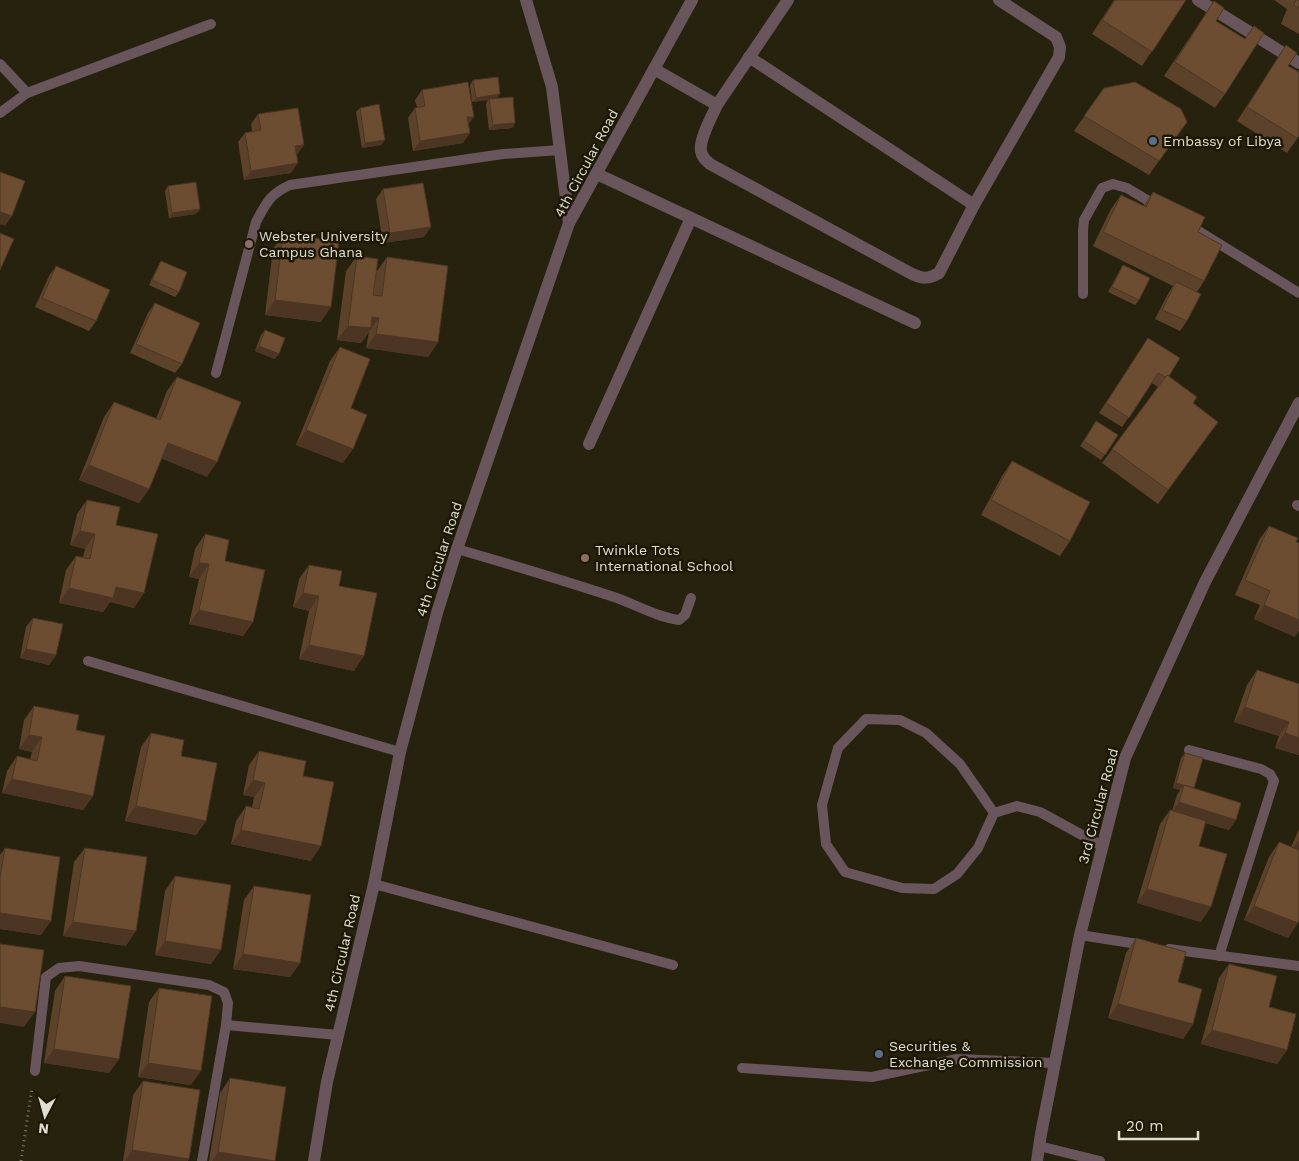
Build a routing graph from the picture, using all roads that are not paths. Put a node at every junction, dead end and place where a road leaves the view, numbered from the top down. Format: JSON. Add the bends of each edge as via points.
{"nodes":[{"id":1,"x":526,"y":0,"type":"edge"},
{"id":2,"x":692,"y":0,"type":"edge"},
{"id":3,"x":788,"y":0,"type":"edge"},
{"id":4,"x":999,"y":0,"type":"edge"},
{"id":5,"x":1198,"y":0,"type":"edge"},
{"id":6,"x":211,"y":24,"type":"dead end"},
{"id":7,"x":749,"y":57,"type":"junction"},
{"id":8,"x":1299,"y":63,"type":"edge"},
{"id":9,"x":0,"y":64,"type":"edge"},
{"id":10,"x":654,"y":68,"type":"junction"},
{"id":11,"x":27,"y":93,"type":"junction"},
{"id":12,"x":717,"y":105,"type":"junction"},
{"id":13,"x":0,"y":113,"type":"edge"},
{"id":14,"x":560,"y":150,"type":"junction"},
{"id":15,"x":597,"y":174,"type":"junction"},
{"id":16,"x":974,"y":205,"type":"junction"},
{"id":17,"x":691,"y":218,"type":"junction"},
{"id":18,"x":569,"y":223,"type":"junction"},
{"id":19,"x":1299,"y":293,"type":"edge"},
{"id":20,"x":1083,"y":294,"type":"dead end"},
{"id":21,"x":915,"y":323,"type":"dead end"},
{"id":22,"x":216,"y":373,"type":"dead end"},
{"id":23,"x":1299,"y":403,"type":"edge"},
{"id":24,"x":589,"y":444,"type":"dead end"},
{"id":25,"x":457,"y":549,"type":"junction"},
{"id":26,"x":691,"y":598,"type":"dead end"},
{"id":27,"x":88,"y":661,"type":"dead end"},
{"id":28,"x":1189,"y":750,"type":"dead end"},
{"id":29,"x":400,"y":752,"type":"junction"},
{"id":30,"x":994,"y":813,"type":"junction"},
{"id":31,"x":1102,"y":846,"type":"junction"},
{"id":32,"x":374,"y":884,"type":"junction"},
{"id":33,"x":1080,"y":935,"type":"junction"},
{"id":34,"x":1219,"y":956,"type":"junction"},
{"id":35,"x":673,"y":965,"type":"dead end"},
{"id":36,"x":1299,"y":966,"type":"edge"},
{"id":37,"x":226,"y":1025,"type":"junction"},
{"id":38,"x":338,"y":1036,"type":"junction"},
{"id":39,"x":1055,"y":1063,"type":"junction"},
{"id":40,"x":742,"y":1068,"type":"dead end"},
{"id":41,"x":35,"y":1071,"type":"road end"},
{"id":42,"x":1039,"y":1146,"type":"junction"},
{"id":43,"x":202,"y":1161,"type":"edge"},
{"id":44,"x":314,"y":1161,"type":"edge"},
{"id":45,"x":1037,"y":1161,"type":"edge"},
{"id":46,"x":1100,"y":1161,"type":"edge"}],
"edges":[{"from":1,"to":14,"type":"street","via":[[552,87]]},
{"from":2,"to":10,"type":"street","name":"4th Circular Road"},
{"from":3,"to":7,"type":"street"},
{"from":4,"to":16,"type":"street","via":[[1056,37],[1059,57]]},
{"from":5,"to":8,"type":"street"},
{"from":6,"to":11,"type":"lane"},
{"from":7,"to":12,"type":"street"},
{"from":7,"to":16,"type":"street"},
{"from":9,"to":11,"type":"lane"},
{"from":10,"to":12,"type":"street"},
{"from":10,"to":15,"type":"street","name":"4th Circular Road"},
{"from":11,"to":13,"type":"lane"},
{"from":12,"to":16,"type":"street","via":[[700,149],[710,164],[921,278],[939,274]]},
{"from":14,"to":18,"type":"street"},
{"from":14,"to":22,"type":"lane","via":[[503,154],[300,183],[274,194],[256,222]]},
{"from":15,"to":17,"type":"street"},
{"from":15,"to":18,"type":"street","name":"4th Circular Road"},
{"from":17,"to":21,"type":"street"},
{"from":17,"to":24,"type":"street"},
{"from":18,"to":25,"type":"street","name":"4th Circular Road"},
{"from":19,"to":20,"type":"lane","via":[[1127,188],[1113,184],[1102,188],[1084,220]]},
{"from":23,"to":31,"type":"street","name":"3rd Circular Road","via":[[1206,582],[1125,758]]},
{"from":25,"to":26,"type":"lane","via":[[617,598],[669,619],[679,620],[685,615]]},
{"from":25,"to":29,"type":"street","name":"4th Circular Road"},
{"from":27,"to":29,"type":"lane"},
{"from":28,"to":34,"type":"lane","via":[[1261,769],[1274,781]]},
{"from":29,"to":32,"type":"street","name":"4th Circular Road"},
{"from":30,"to":30,"type":"lane","via":[[978,848],[957,874],[934,889],[902,888],[845,872],[826,844],[822,805],[838,748],[866,719],[900,720],[926,733],[960,764]]},
{"from":30,"to":31,"type":"lane","via":[[1017,806],[1040,812]]},
{"from":31,"to":33,"type":"street","name":"3rd Circular Road"},
{"from":32,"to":35,"type":"lane"},
{"from":32,"to":38,"type":"street","name":"4th Circular Road"},
{"from":33,"to":34,"type":"lane"},
{"from":33,"to":39,"type":"street","name":"3rd Circular Road"},
{"from":34,"to":36,"type":"lane"},
{"from":37,"to":38,"type":"lane"},
{"from":37,"to":41,"type":"lane","via":[[228,1003],[224,992],[209,985],[79,966],[59,968],[46,977]]},
{"from":37,"to":43,"type":"lane"},
{"from":38,"to":44,"type":"street","name":"4th Circular Road"},
{"from":39,"to":40,"type":"lane","via":[[957,1059],[872,1077]]},
{"from":39,"to":42,"type":"street","name":"3rd Circular Road"},
{"from":42,"to":45,"type":"street","name":"3rd Circular Road"},
{"from":42,"to":46,"type":"lane"}]}
